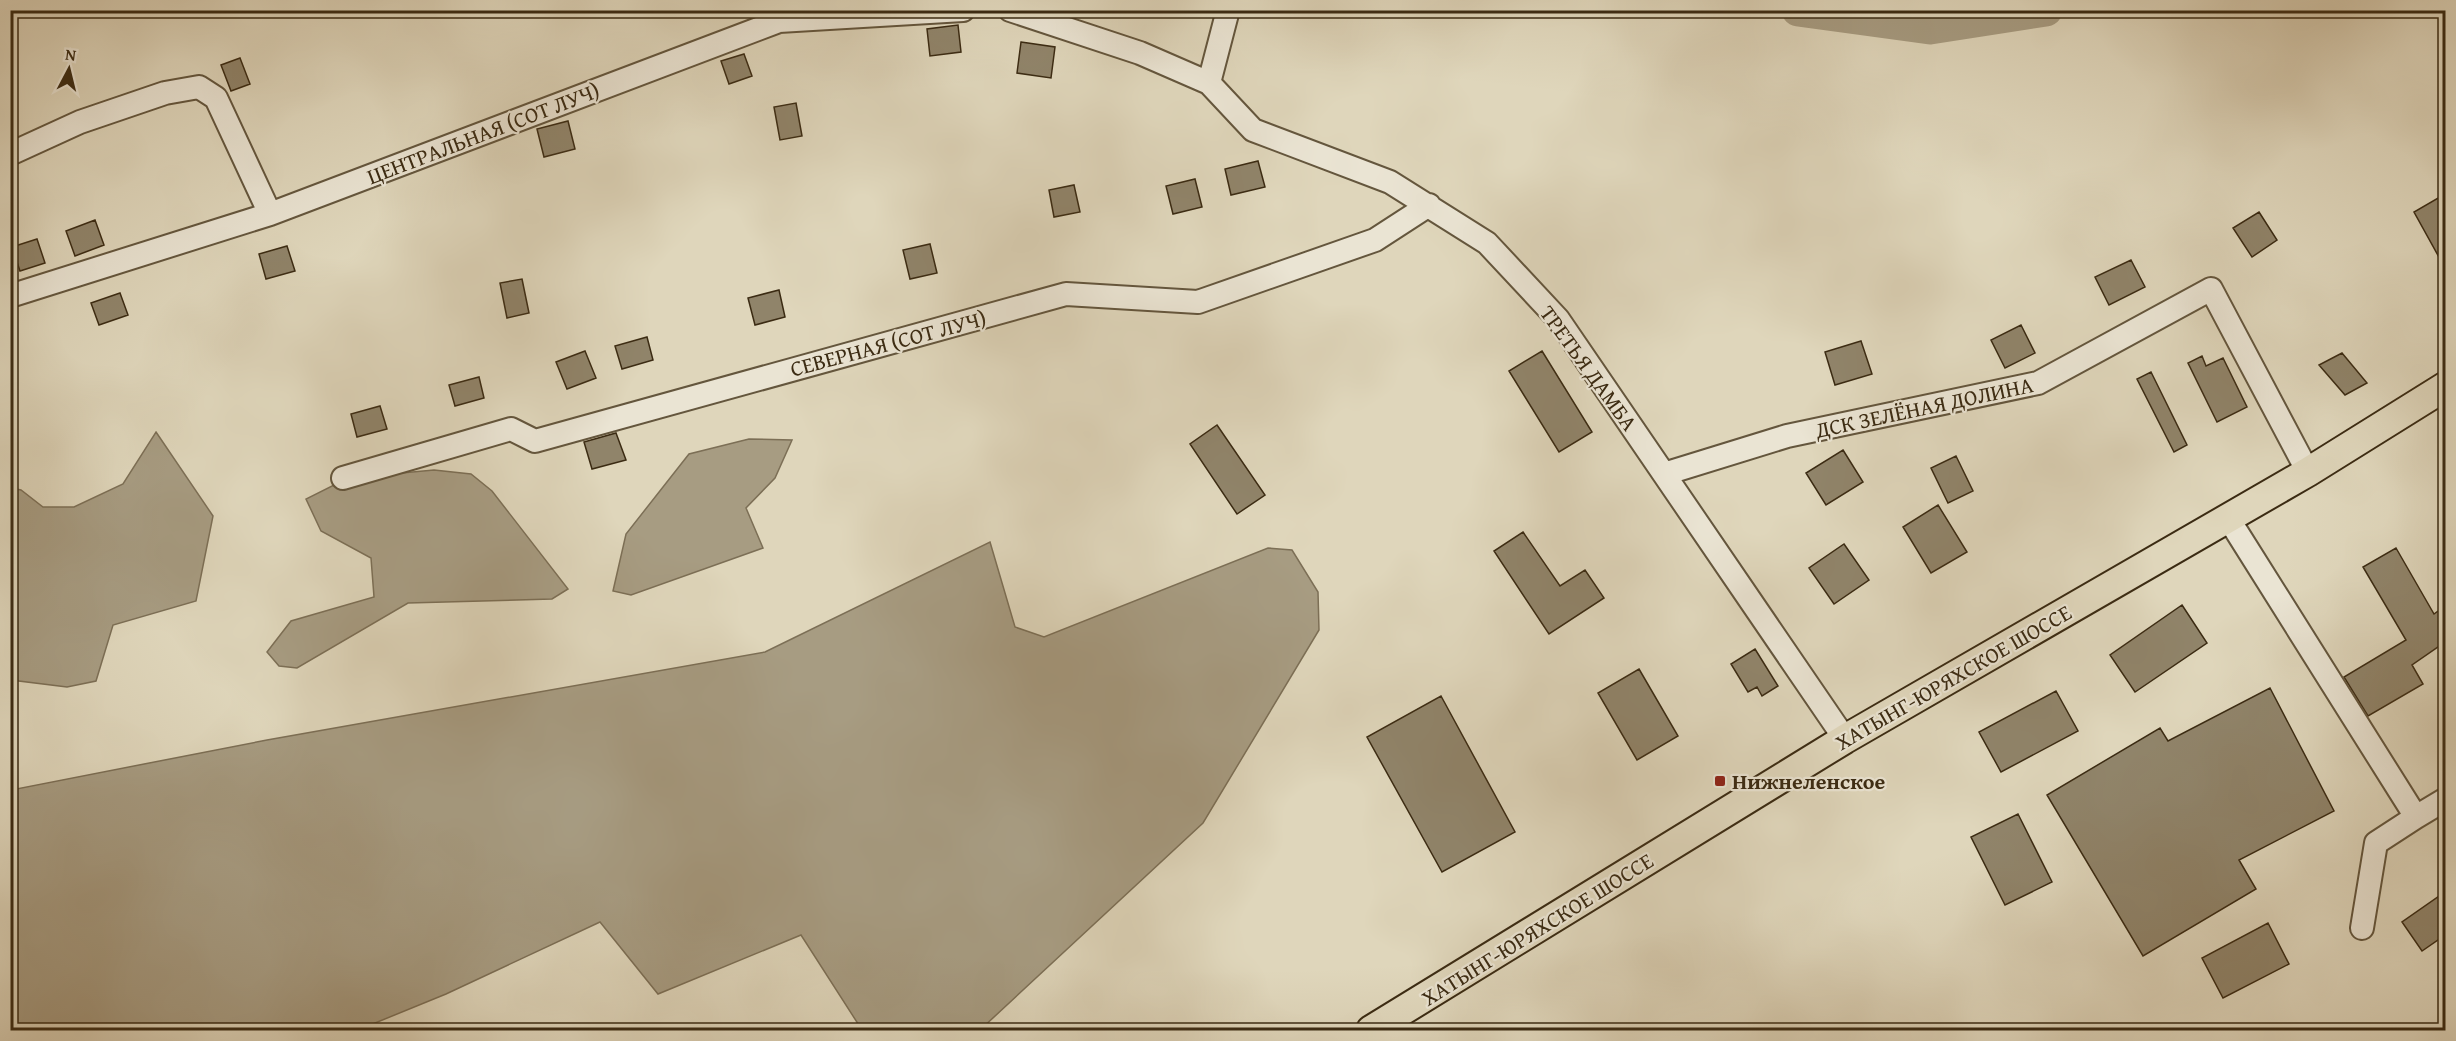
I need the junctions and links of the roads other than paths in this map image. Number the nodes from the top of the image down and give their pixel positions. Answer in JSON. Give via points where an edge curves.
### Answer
{"nodes":[{"id":1,"x":963,"y":10,"type":"edge"},
{"id":2,"x":1010,"y":10,"type":"edge"},
{"id":3,"x":1228,"y":10,"type":"edge"},
{"id":4,"x":1209,"y":83,"type":"junction"},
{"id":5,"x":10,"y":154,"type":"edge"},
{"id":6,"x":1429,"y":206,"type":"junction"},
{"id":7,"x":270,"y":214,"type":"junction"},
{"id":8,"x":10,"y":296,"type":"edge"},
{"id":9,"x":2445,"y":386,"type":"edge"},
{"id":10,"x":2308,"y":472,"type":"junction"},
{"id":11,"x":1664,"y":474,"type":"junction"},
{"id":12,"x":343,"y":478,"type":"dead end"},
{"id":13,"x":2228,"y":518,"type":"junction"},
{"id":14,"x":1845,"y":739,"type":"junction"},
{"id":15,"x":2445,"y":799,"type":"edge"},
{"id":16,"x":2416,"y":818,"type":"junction"},
{"id":17,"x":2362,"y":928,"type":"dead end"},
{"id":18,"x":1371,"y":1030,"type":"edge"}],
"edges":[{"from":1,"to":7,"type":"street","name":"ЦЕНТРАЛЬНАЯ (СОТ ЛУЧ)","via":[[779,21]]},
{"from":2,"to":4,"type":"street","via":[[1140,53]]},
{"from":3,"to":4,"type":"street"},
{"from":4,"to":6,"type":"street","name":"ТРЕТЬЯ ДАМБА","via":[[1253,130],[1390,182]]},
{"from":5,"to":7,"type":"street","via":[[80,122],[165,93],[199,87],[216,98]]},
{"from":6,"to":11,"type":"street","name":"ТРЕТЬЯ ДАМБА","via":[[1486,243],[1558,319]]},
{"from":6,"to":12,"type":"street","name":"СЕВЕРНАЯ (СОТ ЛУЧ)","via":[[1375,240],[1198,302],[1066,294],[534,441],[511,429]]},
{"from":7,"to":8,"type":"street","name":"ЦЕНТРАЛЬНАЯ (СОТ ЛУЧ)"},
{"from":9,"to":10,"type":"main road","name":"ХАТЫНГ-ЮРЯХСКОЕ ШОССЕ"},
{"from":10,"to":11,"type":"street","name":"ДСК ЗЕЛЁНАЯ ДОЛИНА","via":[[2211,289],[2038,383],[1787,436]]},
{"from":10,"to":13,"type":"main road","name":"ХАТЫНГ-ЮРЯХСКОЕ ШОССЕ"},
{"from":11,"to":14,"type":"street","name":"ТРЕТЬЯ ДАМБА"},
{"from":13,"to":14,"type":"main road","name":"ХАТЫНГ-ЮРЯХСКОЕ ШОССЕ"},
{"from":13,"to":16,"type":"street"},
{"from":14,"to":18,"type":"main road","name":"ХАТЫНГ-ЮРЯХСКОЕ ШОССЕ"},
{"from":15,"to":16,"type":"street"},
{"from":16,"to":17,"type":"street","via":[[2376,843]]}]}
